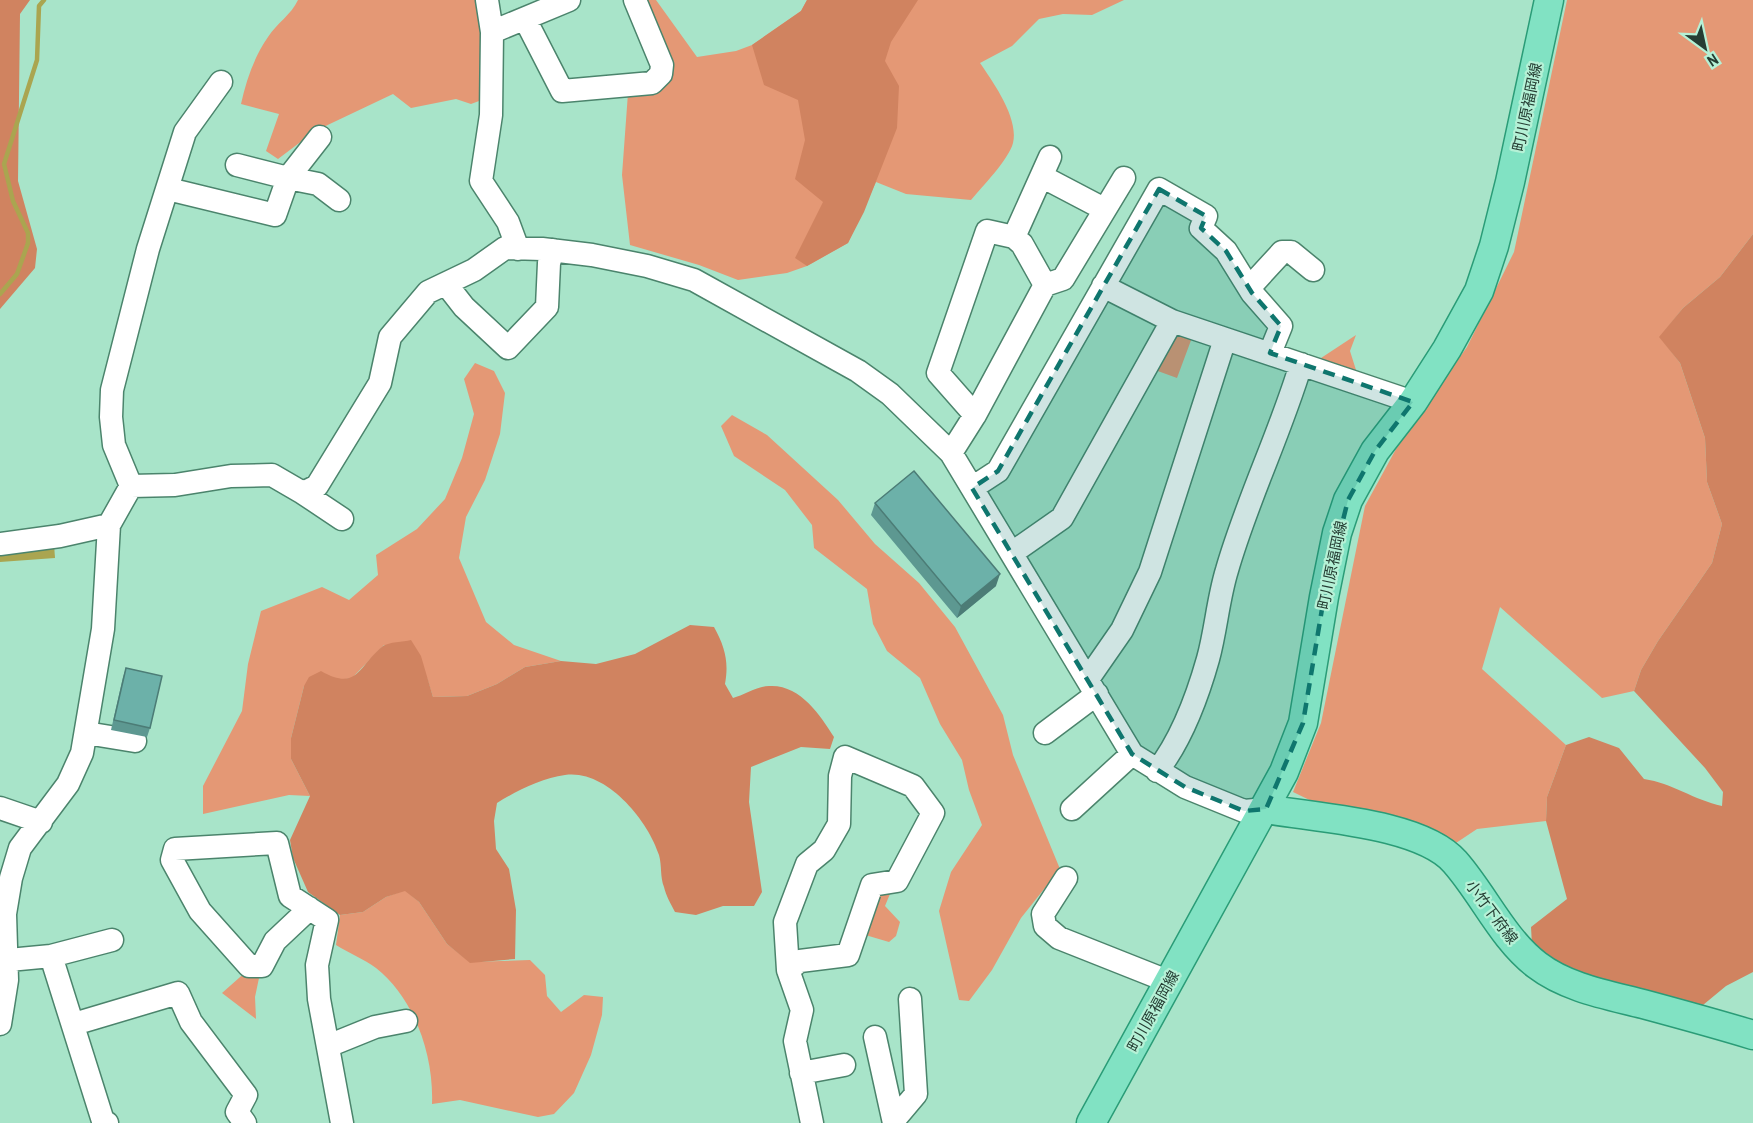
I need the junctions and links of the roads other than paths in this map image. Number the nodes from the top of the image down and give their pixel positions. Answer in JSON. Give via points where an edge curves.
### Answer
{"nodes":[{"id":1,"x":487,"y":0,"type":"edge"},
{"id":2,"x":569,"y":0,"type":"edge"},
{"id":3,"x":635,"y":0,"type":"edge"},
{"id":4,"x":1549,"y":0,"type":"edge"},
{"id":5,"x":525,"y":19,"type":"junction"},
{"id":6,"x":492,"y":32,"type":"junction"},
{"id":7,"x":220,"y":82,"type":"dead end"},
{"id":8,"x":320,"y":137,"type":"dead end"},
{"id":9,"x":237,"y":165,"type":"dead end"},
{"id":10,"x":288,"y":178,"type":"junction"},
{"id":11,"x":1124,"y":178,"type":"dead end"},
{"id":12,"x":168,"y":189,"type":"junction"},
{"id":13,"x":339,"y":200,"type":"dead end"},
{"id":14,"x":1104,"y":209,"type":"junction"},
{"id":15,"x":1014,"y":237,"type":"junction"},
{"id":16,"x":518,"y":249,"type":"junction"},
{"id":17,"x":553,"y":250,"type":"junction"},
{"id":18,"x":1313,"y":270,"type":"dead end"},
{"id":19,"x":446,"y":284,"type":"junction"},
{"id":20,"x":1045,"y":285,"type":"junction"},
{"id":21,"x":1103,"y":286,"type":"junction"},
{"id":22,"x":1248,"y":288,"type":"junction"},
{"id":23,"x":1172,"y":321,"type":"junction"},
{"id":24,"x":1224,"y":339,"type":"junction"},
{"id":25,"x":1270,"y":353,"type":"junction"},
{"id":26,"x":1301,"y":364,"type":"junction"},
{"id":27,"x":1413,"y":402,"type":"junction"},
{"id":28,"x":975,"y":415,"type":"junction"},
{"id":29,"x":951,"y":453,"type":"junction"},
{"id":30,"x":131,"y":486,"type":"junction"},
{"id":31,"x":972,"y":488,"type":"junction"},
{"id":32,"x":303,"y":493,"type":"junction"},
{"id":33,"x":342,"y":519,"type":"dead end"},
{"id":34,"x":109,"y":525,"type":"junction"},
{"id":35,"x":0,"y":544,"type":"edge"},
{"id":36,"x":1012,"y":553,"type":"junction"},
{"id":37,"x":1093,"y":687,"type":"junction"},
{"id":38,"x":86,"y":733,"type":"junction"},
{"id":39,"x":1045,"y":733,"type":"dead end"},
{"id":40,"x":135,"y":741,"type":"dead end"},
{"id":41,"x":1132,"y":754,"type":"junction"},
{"id":42,"x":1157,"y":771,"type":"junction"},
{"id":43,"x":0,"y":808,"type":"edge"},
{"id":44,"x":1072,"y":809,"type":"dead end"},
{"id":45,"x":1266,"y":809,"type":"junction"},
{"id":46,"x":41,"y":822,"type":"junction"},
{"id":47,"x":1066,"y":878,"type":"dead end"},
{"id":48,"x":309,"y":909,"type":"junction"},
{"id":49,"x":112,"y":940,"type":"dead end"},
{"id":50,"x":51,"y":956,"type":"junction"},
{"id":51,"x":9,"y":960,"type":"junction"},
{"id":52,"x":788,"y":970,"type":"junction"},
{"id":53,"x":1170,"y":981,"type":"junction"},
{"id":54,"x":3,"y":985,"type":"edge"},
{"id":55,"x":910,"y":999,"type":"dead end"},
{"id":56,"x":406,"y":1021,"type":"dead end"},
{"id":57,"x":0,"y":1024,"type":"edge"},
{"id":58,"x":74,"y":1024,"type":"junction"},
{"id":59,"x":1753,"y":1035,"type":"edge"},
{"id":60,"x":875,"y":1037,"type":"dead end"},
{"id":61,"x":328,"y":1046,"type":"junction"},
{"id":62,"x":844,"y":1065,"type":"dead end"},
{"id":63,"x":801,"y":1073,"type":"junction"},
{"id":64,"x":894,"y":1122,"type":"edge"},
{"id":65,"x":107,"y":1123,"type":"edge"},
{"id":66,"x":245,"y":1123,"type":"edge"},
{"id":67,"x":342,"y":1123,"type":"edge"},
{"id":68,"x":812,"y":1123,"type":"edge"},
{"id":69,"x":1091,"y":1123,"type":"edge"}],
"edges":[{"from":1,"to":6,"type":"street"},
{"from":2,"to":5,"type":"street"},
{"from":3,"to":5,"type":"street","via":[[662,65],[661,74],[652,83],[562,91]]},
{"from":4,"to":27,"type":"main road","name":"町川原福岡線","via":[[1494,246],[1479,291]]},
{"from":5,"to":6,"type":"street"},
{"from":6,"to":16,"type":"street","via":[[491,115],[481,181],[508,222]]},
{"from":7,"to":12,"type":"street","via":[[185,132]]},
{"from":8,"to":10,"type":"street"},
{"from":9,"to":10,"type":"street"},
{"from":10,"to":12,"type":"street","via":[[275,215]]},
{"from":10,"to":13,"type":"street","via":[[318,184]]},
{"from":11,"to":14,"type":"street"},
{"from":12,"to":30,"type":"street","via":[[148,249],[112,390],[114,445]]},
{"from":14,"to":15,"type":"street","via":[[1046,167]]},
{"from":14,"to":20,"type":"street","via":[[1063,279]]},
{"from":15,"to":20,"type":"street"},
{"from":15,"to":28,"type":"street","via":[[987,231],[938,373]]},
{"from":16,"to":17,"type":"street"},
{"from":16,"to":19,"type":"street","via":[[505,248]]},
{"from":17,"to":19,"type":"street","via":[[547,307],[508,348],[464,307]]},
{"from":17,"to":29,"type":"street","via":[[647,266],[694,280],[858,371],[890,394]]},
{"from":18,"to":22,"type":"street","via":[[1292,252],[1282,252]]},
{"from":19,"to":32,"type":"street","via":[[428,292],[390,337],[380,383],[317,486]]},
{"from":20,"to":28,"type":"street"},
{"from":21,"to":22,"type":"street","via":[[1159,189],[1206,216],[1201,228],[1226,250]]},
{"from":21,"to":23,"type":"street"},
{"from":21,"to":31,"type":"street","via":[[998,471]]},
{"from":22,"to":25,"type":"street","via":[[1281,326]]},
{"from":23,"to":24,"type":"street"},
{"from":23,"to":36,"type":"street","via":[[1062,518]]},
{"from":24,"to":25,"type":"street"},
{"from":24,"to":37,"type":"street","via":[[1150,572]]},
{"from":25,"to":26,"type":"street"},
{"from":26,"to":27,"type":"street"},
{"from":26,"to":42,"type":"street","via":[[1286,415],[1226,571],[1208,659],[1186,722]]},
{"from":27,"to":45,"type":"main road","name":"町川原福岡線","via":[[1375,451],[1348,500],[1324,597],[1303,723]]},
{"from":28,"to":29,"type":"street"},
{"from":29,"to":31,"type":"street"},
{"from":30,"to":32,"type":"street","via":[[272,475]]},
{"from":30,"to":34,"type":"street"},
{"from":31,"to":36,"type":"street"},
{"from":32,"to":33,"type":"street"},
{"from":34,"to":35,"type":"street"},
{"from":34,"to":38,"type":"street","via":[[103,628]]},
{"from":36,"to":37,"type":"street"},
{"from":37,"to":39,"type":"street"},
{"from":37,"to":41,"type":"street"},
{"from":38,"to":40,"type":"street"},
{"from":38,"to":46,"type":"street","via":[[68,784]]},
{"from":41,"to":42,"type":"street"},
{"from":41,"to":44,"type":"street"},
{"from":42,"to":45,"type":"street","via":[[1244,811]]},
{"from":43,"to":46,"type":"street"},
{"from":45,"to":53,"type":"main road","name":"町川原福岡線"},
{"from":45,"to":59,"type":"main road","name":"小竹下府線","via":[[1355,823],[1408,834],[1430,843],[1454,861],[1511,940],[1538,966],[1576,986]]},
{"from":46,"to":51,"type":"street","via":[[20,848],[11,878],[5,914]]},
{"from":47,"to":53,"type":"street","via":[[1043,914],[1045,926],[1059,938]]},
{"from":48,"to":48,"type":"street","via":[[290,896],[277,843],[175,849],[172,860],[200,911],[249,966],[262,966],[275,941]]},
{"from":48,"to":61,"type":"street","via":[[327,920],[317,965]]},
{"from":49,"to":50,"type":"street"},
{"from":50,"to":51,"type":"street"},
{"from":50,"to":58,"type":"street"},
{"from":51,"to":54,"type":"street"},
{"from":52,"to":52,"type":"street","via":[[785,922],[807,864],[824,850],[839,824],[840,776],[845,757],[914,786],[933,813],[897,881],[872,885],[848,955],[800,961]]},
{"from":52,"to":63,"type":"street","via":[[802,1010],[795,1041]]},
{"from":53,"to":69,"type":"main road","name":"町川原福岡線"},
{"from":54,"to":57,"type":"street"},
{"from":55,"to":64,"type":"street","via":[[916,1094]]},
{"from":56,"to":61,"type":"street","via":[[375,1026]]},
{"from":58,"to":65,"type":"street","via":[[103,1121]]},
{"from":58,"to":66,"type":"street","via":[[178,993],[191,1022],[246,1095],[237,1112]]},
{"from":60,"to":64,"type":"street"},
{"from":61,"to":67,"type":"street"},
{"from":62,"to":63,"type":"street"},
{"from":63,"to":68,"type":"street"}]}
